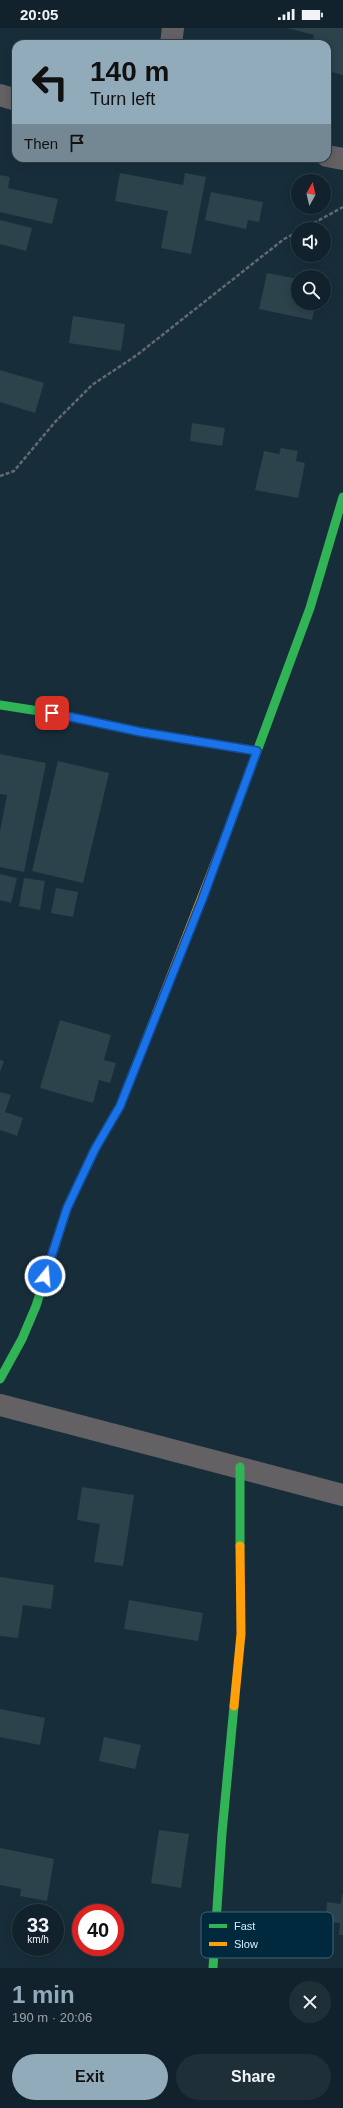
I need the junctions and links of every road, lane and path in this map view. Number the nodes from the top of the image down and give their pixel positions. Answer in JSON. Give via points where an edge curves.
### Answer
{"nodes":[{"id":1,"x":173,"y":28,"type":"edge"},
{"id":2,"x":172,"y":40,"type":"edge"},
{"id":3,"x":0,"y":95,"type":"edge"},
{"id":4,"x":12,"y":99,"type":"edge"},
{"id":5,"x":331,"y":157,"type":"edge"},
{"id":6,"x":343,"y":159,"type":"edge"},
{"id":7,"x":343,"y":207,"type":"edge"},
{"id":8,"x":316,"y":222,"type":"edge"},
{"id":9,"x":291,"y":236,"type":"edge"},
{"id":10,"x":0,"y":476,"type":"edge"},
{"id":11,"x":343,"y":497,"type":"edge"},
{"id":12,"x":0,"y":705,"type":"edge"},
{"id":13,"x":257,"y":751,"type":"junction"},
{"id":14,"x":0,"y":1379,"type":"edge"},
{"id":15,"x":0,"y":1405,"type":"edge"},
{"id":16,"x":240,"y":1467,"type":"junction"},
{"id":17,"x":343,"y":1495,"type":"edge"},
{"id":18,"x":217,"y":1912,"type":"edge"},
{"id":19,"x":214,"y":1958,"type":"edge"},
{"id":20,"x":213,"y":1968,"type":"edge"}],
"edges":[{"from":1,"to":2,"type":"street"},
{"from":3,"to":4,"type":"street"},
{"from":5,"to":6,"type":"street"},
{"from":7,"to":8,"type":"path"},
{"from":9,"to":10,"type":"path","via":[[137,355],[92,385],[55,422],[14,471]]},
{"from":11,"to":13,"type":"street","via":[[310,608]]},
{"from":12,"to":13,"type":"street"},
{"from":13,"to":14,"type":"street","via":[[202,900],[120,1106],[95,1149],[67,1208],[33,1312],[22,1339]]},
{"from":15,"to":16,"type":"street"},
{"from":16,"to":17,"type":"street"},
{"from":16,"to":18,"type":"street","via":[[241,1634]]},
{"from":19,"to":20,"type":"street"}]}
